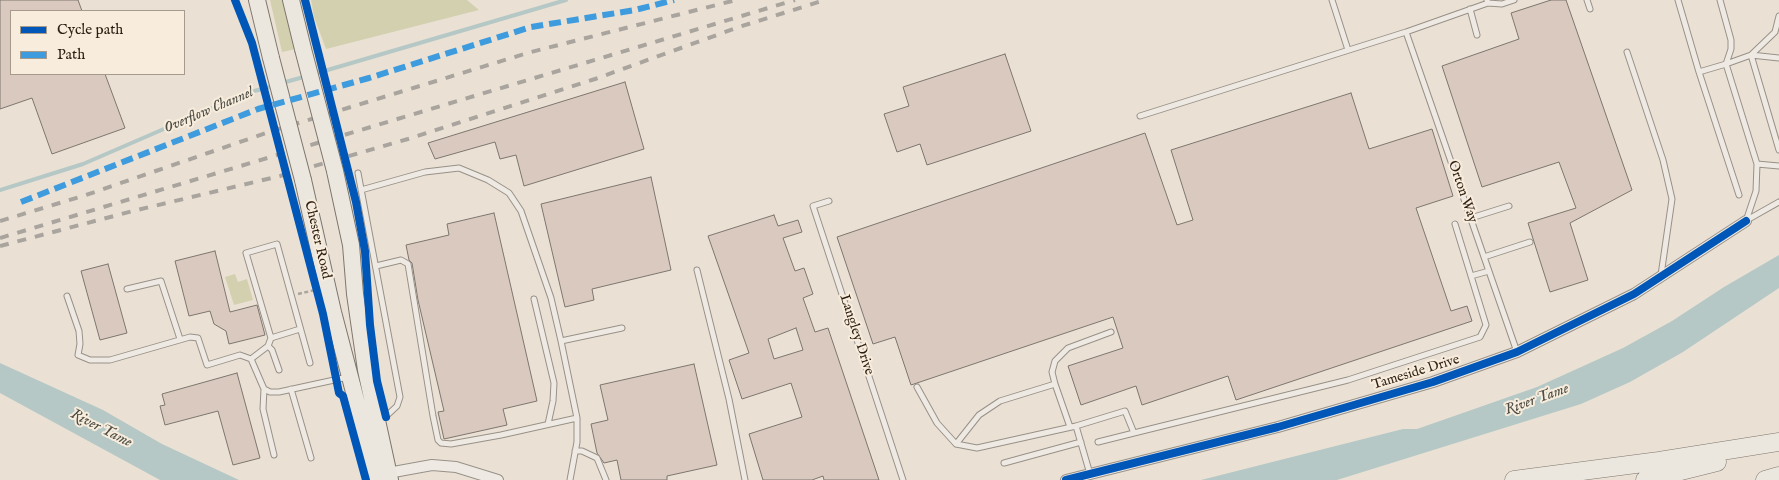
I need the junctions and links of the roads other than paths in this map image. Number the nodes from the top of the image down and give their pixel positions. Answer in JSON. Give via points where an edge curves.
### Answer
{"nodes":[{"id":1,"x":257,"y":0,"type":"edge"},
{"id":2,"x":291,"y":0,"type":"edge"},
{"id":3,"x":1332,"y":0,"type":"edge"},
{"id":4,"x":1514,"y":0,"type":"edge"},
{"id":5,"x":1587,"y":0,"type":"edge"},
{"id":6,"x":1678,"y":0,"type":"edge"},
{"id":7,"x":1720,"y":0,"type":"edge"},
{"id":8,"x":1488,"y":1,"type":"edge"},
{"id":9,"x":1590,"y":8,"type":"dead end"},
{"id":10,"x":1470,"y":9,"type":"junction"},
{"id":11,"x":1779,"y":16,"type":"edge"},
{"id":12,"x":1406,"y":32,"type":"junction"},
{"id":13,"x":1477,"y":35,"type":"dead end"},
{"id":14,"x":1348,"y":50,"type":"junction"},
{"id":15,"x":1627,"y":52,"type":"dead end"},
{"id":16,"x":1751,"y":55,"type":"junction"},
{"id":17,"x":1779,"y":58,"type":"edge"},
{"id":18,"x":1726,"y":64,"type":"junction"},
{"id":19,"x":1699,"y":72,"type":"junction"},
{"id":20,"x":1140,"y":116,"type":"dead end"},
{"id":21,"x":1779,"y":150,"type":"edge"},
{"id":22,"x":1757,"y":164,"type":"junction"},
{"id":23,"x":1779,"y":166,"type":"edge"},
{"id":24,"x":358,"y":173,"type":"dead end"},
{"id":25,"x":361,"y":190,"type":"junction"},
{"id":26,"x":1739,"y":195,"type":"dead end"},
{"id":27,"x":828,"y":201,"type":"dead end"},
{"id":28,"x":1779,"y":202,"type":"edge"},
{"id":29,"x":1509,"y":206,"type":"dead end"},
{"id":30,"x":1470,"y":218,"type":"junction"},
{"id":31,"x":1746,"y":221,"type":"junction"},
{"id":32,"x":1455,"y":224,"type":"dead end"},
{"id":33,"x":1530,"y":242,"type":"dead end"},
{"id":34,"x":1484,"y":257,"type":"junction"},
{"id":35,"x":376,"y":266,"type":"junction"},
{"id":36,"x":697,"y":270,"type":"dead end"},
{"id":37,"x":1489,"y":271,"type":"junction"},
{"id":38,"x":1471,"y":276,"type":"junction"},
{"id":39,"x":1661,"y":278,"type":"junction"},
{"id":40,"x":127,"y":289,"type":"dead end"},
{"id":41,"x":67,"y":296,"type":"dead end"},
{"id":42,"x":534,"y":299,"type":"dead end"},
{"id":43,"x":622,"y":328,"type":"dead end"},
{"id":44,"x":300,"y":329,"type":"junction"},
{"id":45,"x":1111,"y":332,"type":"dead end"},
{"id":46,"x":271,"y":338,"type":"junction"},
{"id":47,"x":180,"y":339,"type":"junction"},
{"id":48,"x":561,"y":341,"type":"junction"},
{"id":49,"x":268,"y":346,"type":"junction"},
{"id":50,"x":1517,"y":352,"type":"junction"},
{"id":51,"x":251,"y":359,"type":"junction"},
{"id":52,"x":310,"y":363,"type":"dead end"},
{"id":53,"x":279,"y":370,"type":"dead end"},
{"id":54,"x":351,"y":377,"type":"junction"},
{"id":55,"x":1055,"y":384,"type":"junction"},
{"id":56,"x":917,"y":387,"type":"dead end"},
{"id":57,"x":264,"y":389,"type":"junction"},
{"id":58,"x":291,"y":389,"type":"junction"},
{"id":59,"x":577,"y":418,"type":"junction"},
{"id":60,"x":379,"y":423,"type":"junction"},
{"id":61,"x":548,"y":424,"type":"junction"},
{"id":62,"x":1073,"y":426,"type":"junction"},
{"id":63,"x":1134,"y":433,"type":"junction"},
{"id":64,"x":1080,"y":442,"type":"junction"},
{"id":65,"x":1098,"y":442,"type":"dead end"},
{"id":66,"x":1779,"y":442,"type":"edge"},
{"id":67,"x":956,"y":444,"type":"junction"},
{"id":68,"x":1779,"y":446,"type":"edge"},
{"id":69,"x":575,"y":451,"type":"junction"},
{"id":70,"x":274,"y":456,"type":"dead end"},
{"id":71,"x":311,"y":458,"type":"dead end"},
{"id":72,"x":1004,"y":463,"type":"dead end"},
{"id":73,"x":1090,"y":474,"type":"junction"},
{"id":74,"x":1779,"y":476,"type":"edge"},
{"id":75,"x":385,"y":478,"type":"edge"},
{"id":76,"x":498,"y":480,"type":"edge"},
{"id":77,"x":570,"y":480,"type":"edge"},
{"id":78,"x":606,"y":480,"type":"edge"},
{"id":79,"x":745,"y":480,"type":"edge"},
{"id":80,"x":903,"y":480,"type":"edge"},
{"id":81,"x":1066,"y":480,"type":"edge"},
{"id":82,"x":1514,"y":480,"type":"edge"},
{"id":83,"x":1645,"y":480,"type":"edge"},
{"id":84,"x":1765,"y":480,"type":"edge"}],
"edges":[{"from":1,"to":54,"type":"highway","name":"Chester Road","bridge":true},
{"from":2,"to":60,"type":"highway","name":"Chester Road","bridge":true,"via":[[351,244],[360,328]]},
{"from":3,"to":14,"type":"lane"},
{"from":4,"to":8,"type":"lane","via":[[1502,4]]},
{"from":5,"to":9,"type":"lane"},
{"from":6,"to":19,"type":"lane"},
{"from":7,"to":18,"type":"lane","via":[[1732,40]]},
{"from":8,"to":10,"type":"lane"},
{"from":10,"to":12,"type":"lane"},
{"from":10,"to":13,"type":"lane"},
{"from":11,"to":16,"type":"lane","via":[[1775,32]]},
{"from":12,"to":14,"type":"lane"},
{"from":12,"to":30,"type":"lane","name":"Orton Way"},
{"from":14,"to":20,"type":"lane"},
{"from":15,"to":39,"type":"lane","via":[[1663,160],[1672,199]]},
{"from":16,"to":17,"type":"lane"},
{"from":16,"to":18,"type":"lane"},
{"from":16,"to":21,"type":"lane"},
{"from":18,"to":19,"type":"lane"},
{"from":18,"to":22,"type":"lane"},
{"from":19,"to":26,"type":"lane"},
{"from":22,"to":23,"type":"lane"},
{"from":22,"to":31,"type":"lane","via":[[1756,191]]},
{"from":24,"to":25,"type":"lane"},
{"from":25,"to":35,"type":"lane"},
{"from":25,"to":48,"type":"lane","via":[[425,172],[459,168],[488,180],[509,194],[520,211],[551,298]]},
{"from":27,"to":80,"type":"lane","name":"Langley Drive","via":[[813,206]]},
{"from":28,"to":31,"type":"lane"},
{"from":29,"to":30,"type":"lane"},
{"from":30,"to":34,"type":"lane","name":"Orton Way"},
{"from":31,"to":39,"type":"street","name":"Tameside Drive"},
{"from":32,"to":38,"type":"lane"},
{"from":33,"to":34,"type":"lane"},
{"from":34,"to":37,"type":"lane","name":"Orton Way"},
{"from":35,"to":60,"type":"lane","via":[[400,397],[397,406]]},
{"from":35,"to":61,"type":"lane","via":[[401,260],[408,264],[433,416],[441,443],[451,444]]},
{"from":36,"to":79,"type":"lane"},
{"from":37,"to":38,"type":"lane"},
{"from":37,"to":50,"type":"lane","name":"Orton Way"},
{"from":38,"to":63,"type":"lane","via":[[1486,325],[1480,337],[1348,380]]},
{"from":39,"to":50,"type":"street","name":"Tameside Drive"},
{"from":40,"to":47,"type":"lane","via":[[161,281]]},
{"from":41,"to":47,"type":"lane","via":[[79,331],[78,355],[90,360],[110,360]]},
{"from":42,"to":61,"type":"lane","via":[[554,383]]},
{"from":43,"to":48,"type":"lane"},
{"from":44,"to":46,"type":"lane"},
{"from":44,"to":46,"type":"lane","via":[[277,244],[246,253]]},
{"from":44,"to":52,"type":"lane"},
{"from":45,"to":55,"type":"lane","via":[[1068,348],[1055,361],[1052,372]]},
{"from":46,"to":49,"type":"lane"},
{"from":47,"to":51,"type":"lane","via":[[198,338],[207,365],[240,355]]},
{"from":48,"to":59,"type":"lane"},
{"from":49,"to":51,"type":"lane"},
{"from":49,"to":53,"type":"lane"},
{"from":50,"to":73,"type":"street","name":"Tameside Drive","via":[[1433,382],[1278,427]]},
{"from":51,"to":57,"type":"lane"},
{"from":54,"to":58,"type":"lane"},
{"from":54,"to":75,"type":"highway","name":"Chester Road"},
{"from":55,"to":62,"type":"lane"},
{"from":55,"to":67,"type":"lane","via":[[1000,401],[979,415]]},
{"from":56,"to":67,"type":"lane","via":[[937,423]]},
{"from":57,"to":58,"type":"lane","via":[[279,392]]},
{"from":57,"to":70,"type":"lane","via":[[263,409]]},
{"from":58,"to":71,"type":"lane"},
{"from":59,"to":61,"type":"lane"},
{"from":59,"to":69,"type":"lane"},
{"from":60,"to":75,"type":"highway","name":"Chester Road"},
{"from":62,"to":63,"type":"lane","via":[[1125,411]]},
{"from":62,"to":64,"type":"lane"},
{"from":62,"to":67,"type":"lane","via":[[977,448]]},
{"from":63,"to":65,"type":"lane"},
{"from":64,"to":72,"type":"lane"},
{"from":64,"to":73,"type":"lane"},
{"from":66,"to":82,"type":"highway"},
{"from":68,"to":83,"type":"highway"},
{"from":69,"to":77,"type":"lane"},
{"from":69,"to":78,"type":"lane","via":[[597,458]]},
{"from":73,"to":81,"type":"street","name":"Tameside Drive"},
{"from":74,"to":84,"type":"highway"},
{"from":75,"to":76,"type":"street","via":[[432,465],[456,467]]}]}
